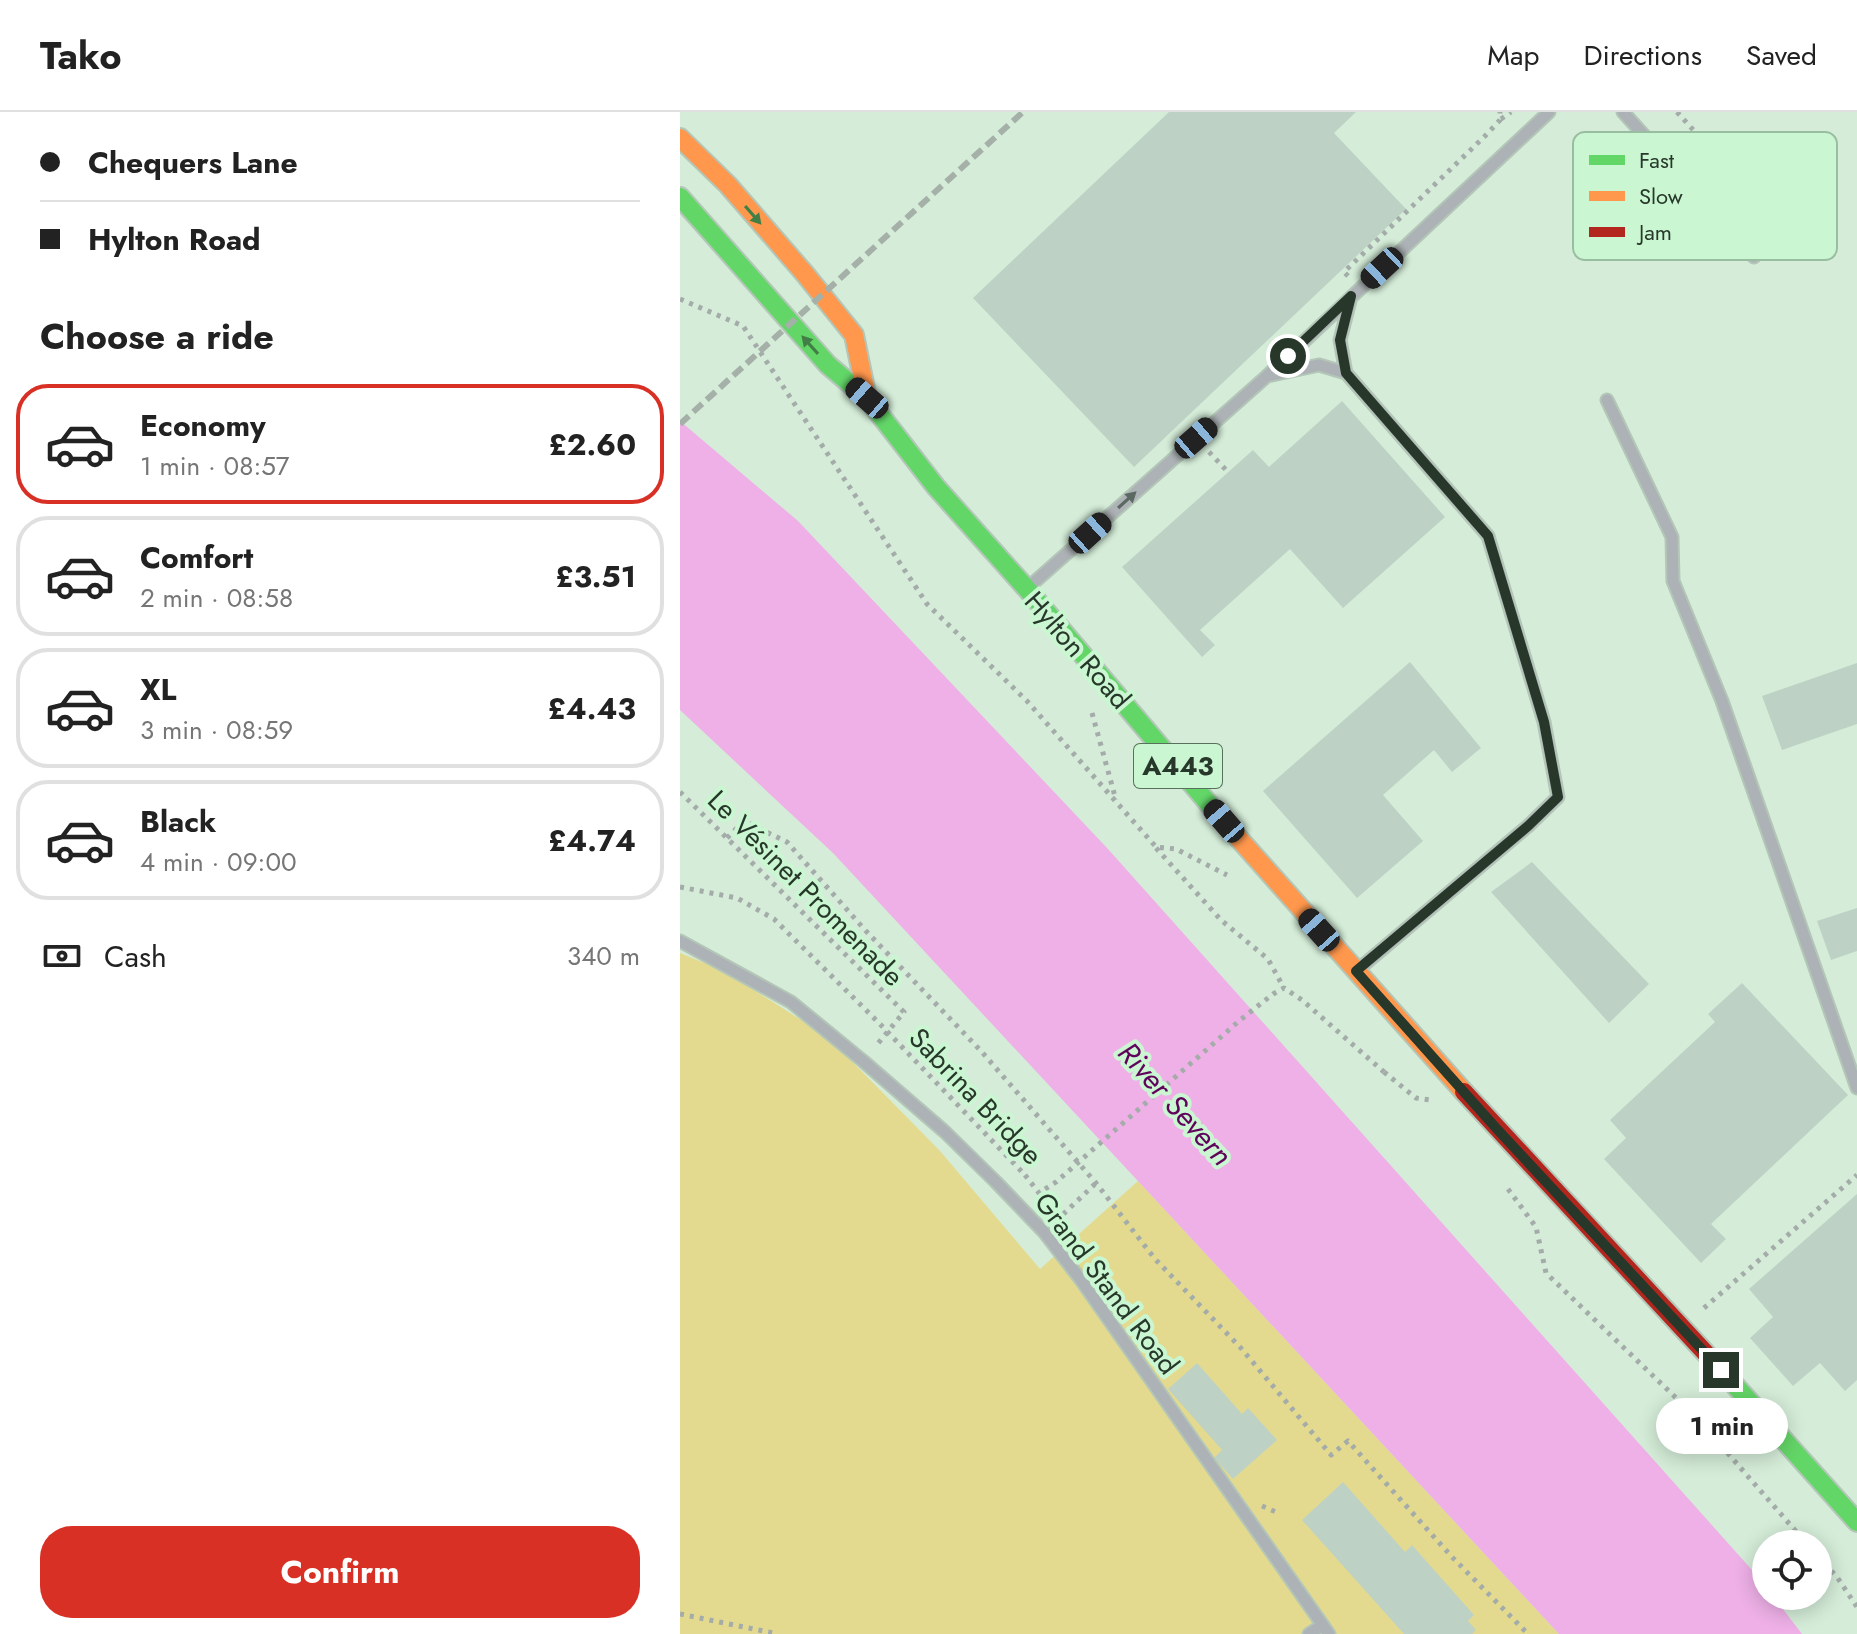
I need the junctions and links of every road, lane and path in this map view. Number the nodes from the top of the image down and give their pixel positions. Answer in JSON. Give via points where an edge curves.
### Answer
{"nodes":[{"id":1,"x":1500,"y":112,"type":"edge"},
{"id":2,"x":1511,"y":112,"type":"edge"},
{"id":3,"x":1549,"y":112,"type":"edge"},
{"id":4,"x":1623,"y":112,"type":"edge"},
{"id":5,"x":1677,"y":112,"type":"edge"},
{"id":6,"x":1500,"y":120,"type":"junction"},
{"id":7,"x":1641,"y":132,"type":"edge"},
{"id":8,"x":1695,"y":132,"type":"edge"},
{"id":9,"x":680,"y":138,"type":"edge"},
{"id":10,"x":680,"y":197,"type":"edge"},
{"id":11,"x":1344,"y":272,"type":"dead end"},
{"id":12,"x":1351,"y":296,"type":"junction"},
{"id":13,"x":680,"y":299,"type":"edge"},
{"id":14,"x":1346,"y":373,"type":"junction"},
{"id":15,"x":1267,"y":376,"type":"junction"},
{"id":16,"x":867,"y":398,"type":"junction"},
{"id":17,"x":1607,"y":400,"type":"dead end"},
{"id":18,"x":1196,"y":438,"type":"junction"},
{"id":19,"x":1228,"y":472,"type":"dead end"},
{"id":20,"x":1027,"y":589,"type":"junction"},
{"id":21,"x":1091,"y":711,"type":"dead end"},
{"id":22,"x":680,"y":792,"type":"edge"},
{"id":23,"x":1116,"y":801,"type":"junction"},
{"id":24,"x":727,"y":838,"type":"junction"},
{"id":25,"x":1156,"y":847,"type":"junction"},
{"id":26,"x":1228,"y":875,"type":"dead end"},
{"id":27,"x":680,"y":887,"type":"edge"},
{"id":28,"x":680,"y":941,"type":"edge"},
{"id":29,"x":1356,"y":971,"type":"junction"},
{"id":30,"x":1284,"y":988,"type":"junction"},
{"id":31,"x":888,"y":1031,"type":"junction"},
{"id":32,"x":1857,"y":1088,"type":"edge"},
{"id":33,"x":1431,"y":1100,"type":"dead end"},
{"id":34,"x":1857,"y":1175,"type":"edge"},
{"id":35,"x":1502,"y":1181,"type":"dead end"},
{"id":36,"x":1096,"y":1183,"type":"junction"},
{"id":37,"x":1039,"y":1193,"type":"junction"},
{"id":38,"x":1693,"y":1317,"type":"dead end"},
{"id":39,"x":1857,"y":1522,"type":"edge"},
{"id":40,"x":1795,"y":1530,"type":"edge"},
{"id":41,"x":1832,"y":1571,"type":"edge"},
{"id":42,"x":1857,"y":1607,"type":"edge"},
{"id":43,"x":680,"y":1614,"type":"edge"},
{"id":44,"x":1326,"y":1630,"type":"edge"},
{"id":45,"x":778,"y":1634,"type":"edge"},
{"id":46,"x":1309,"y":1634,"type":"edge"},
{"id":47,"x":1528,"y":1634,"type":"edge"}],
"edges":[{"from":1,"to":6,"type":"path"},
{"from":2,"to":6,"type":"path"},
{"from":3,"to":12,"type":"lane"},
{"from":4,"to":7,"type":"lane"},
{"from":5,"to":8,"type":"path"},
{"from":6,"to":11,"type":"path"},
{"from":9,"to":16,"type":"main road","name":"Hylton Road","number":"A443","one_way":true,"via":[[854,335]]},
{"from":16,"to":10,"type":"main road","name":"Hylton Road","number":"A443","one_way":true,"via":[[828,365],[698,207]]},
{"from":12,"to":14,"type":"lane","via":[[1340,340]]},
{"from":12,"to":15,"type":"lane"},
{"from":13,"to":23,"type":"path","via":[[743,326],[927,604],[1027,701]]},
{"from":14,"to":15,"type":"lane","via":[[1319,365]]},
{"from":14,"to":29,"type":"lane","via":[[1488,536],[1544,722],[1558,797]]},
{"from":15,"to":18,"type":"lane"},
{"from":16,"to":20,"type":"main road","name":"Hylton Road","number":"A443","via":[[936,487]]},
{"from":17,"to":32,"type":"lane","via":[[1672,537],[1673,581],[1722,701]]},
{"from":18,"to":19,"type":"path"},
{"from":20,"to":18,"type":"lane","one_way":true},
{"from":20,"to":29,"type":"main road","name":"Hylton Road","number":"A443"},
{"from":21,"to":23,"type":"path"},
{"from":22,"to":24,"type":"path","name":"Le Vésinet Promenade"},
{"from":23,"to":25,"type":"path"},
{"from":24,"to":31,"type":"path","name":"Le Vésinet Promenade","via":[[904,1012]]},
{"from":24,"to":36,"type":"path","via":[[744,821],[787,842]]},
{"from":25,"to":26,"type":"path","via":[[1176,849]]},
{"from":25,"to":30,"type":"path","via":[[1221,920],[1268,959]]},
{"from":27,"to":31,"type":"path","name":"Sabrina Bridge","via":[[737,898],[774,919]]},
{"from":28,"to":44,"type":"lane","name":"Grand Stand Road","via":[[791,1002],[945,1132],[1044,1232]]},
{"from":29,"to":39,"type":"main road","name":"Hylton Road","number":"A443"},
{"from":30,"to":33,"type":"path","bridge":true,"via":[[1416,1098]]},
{"from":30,"to":37,"type":"path","name":"Sabrina Bridge","bridge":true},
{"from":31,"to":37,"type":"path","name":"Sabrina Bridge","bridge":true},
{"from":34,"to":38,"type":"path"},
{"from":35,"to":40,"type":"path","via":[[1536,1227],[1546,1273],[1697,1418]]},
{"from":36,"to":37,"type":"path","via":[[1061,1216]]},
{"from":36,"to":47,"type":"path","via":[[1155,1259],[1240,1347],[1331,1455],[1348,1441]]},
{"from":41,"to":42,"type":"path"},
{"from":43,"to":45,"type":"path"},
{"from":44,"to":46,"type":"lane"}]}
